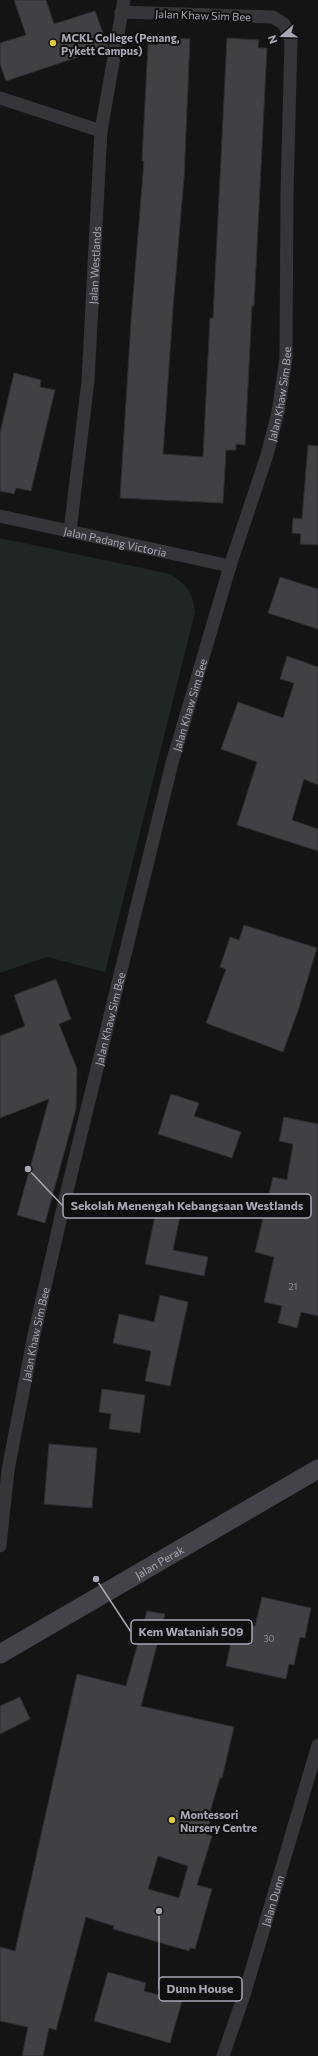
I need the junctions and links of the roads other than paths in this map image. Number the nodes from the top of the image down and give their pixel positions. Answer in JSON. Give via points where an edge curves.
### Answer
{"nodes":[{"id":1,"x":122,"y":6,"type":"edge"},
{"id":2,"x":0,"y":98,"type":"edge"},
{"id":3,"x":101,"y":131,"type":"junction"},
{"id":4,"x":0,"y":516,"type":"edge"},
{"id":5,"x":70,"y":531,"type":"junction"},
{"id":6,"x":230,"y":566,"type":"junction"},
{"id":7,"x":318,"y":1469,"type":"edge"},
{"id":8,"x":0,"y":1546,"type":"edge"},
{"id":9,"x":0,"y":1654,"type":"edge"},
{"id":10,"x":318,"y":1745,"type":"edge"},
{"id":11,"x":223,"y":2056,"type":"edge"}],
"edges":[{"from":1,"to":3,"type":"street","name":"Jalan Westlands"},
{"from":1,"to":6,"type":"street","name":"Jalan Khaw Sim Bee","via":[[273,17],[284,24],[291,40],[286,358],[278,412]]},
{"from":2,"to":3,"type":"street"},
{"from":3,"to":5,"type":"street","name":"Jalan Westlands","via":[[88,382]]},
{"from":4,"to":5,"type":"street","name":"Jalan Padang Victoria"},
{"from":5,"to":6,"type":"street","name":"Jalan Padang Victoria"},
{"from":6,"to":8,"type":"street","name":"Jalan Khaw Sim Bee","via":[[172,763],[65,1199],[9,1462]]},
{"from":7,"to":9,"type":"main road","name":"Jalan Perak"},
{"from":10,"to":11,"type":"street","name":"Jalan Dunn","via":[[247,1985]]}]}
